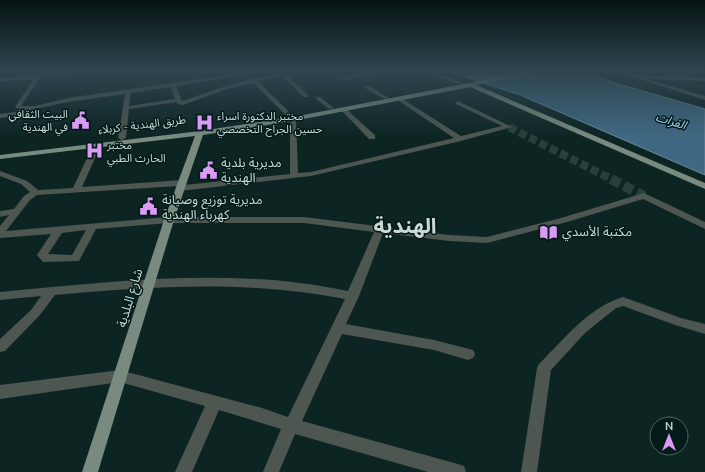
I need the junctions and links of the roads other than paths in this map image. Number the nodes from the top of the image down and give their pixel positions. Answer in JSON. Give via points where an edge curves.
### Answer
{"nodes":[{"id":1,"x":27,"y":93,"type":"edge"},
{"id":2,"x":128,"y":93,"type":"joint"},
{"id":3,"x":176,"y":93,"type":"edge"},
{"id":4,"x":211,"y":93,"type":"edge"},
{"id":5,"x":267,"y":93,"type":"edge"},
{"id":6,"x":303,"y":93,"type":"edge"},
{"id":7,"x":377,"y":93,"type":"edge"},
{"id":8,"x":415,"y":93,"type":"edge"},
{"id":9,"x":430,"y":93,"type":"edge"},
{"id":10,"x":496,"y":93,"type":"edge"},
{"id":11,"x":688,"y":93,"type":"edge"},
{"id":12,"x":306,"y":96,"type":"dead end"},
{"id":13,"x":318,"y":98,"type":"dead end"},
{"id":14,"x":386,"y":98,"type":"junction"},
{"id":15,"x":705,"y":98,"type":"edge"},
{"id":16,"x":179,"y":100,"type":"junction"},
{"id":17,"x":400,"y":100,"type":"junction"},
{"id":18,"x":458,"y":104,"type":"dead end"},
{"id":19,"x":35,"y":108,"type":"junction"},
{"id":20,"x":126,"y":108,"type":"junction"},
{"id":21,"x":331,"y":108,"type":"junction"},
{"id":22,"x":344,"y":110,"type":"junction"},
{"id":23,"x":0,"y":116,"type":"edge"},
{"id":24,"x":291,"y":118,"type":"junction"},
{"id":25,"x":200,"y":133,"type":"junction"},
{"id":26,"x":372,"y":137,"type":"dead end"},
{"id":27,"x":122,"y":138,"type":"junction"},
{"id":28,"x":461,"y":139,"type":"junction"},
{"id":29,"x":97,"y":145,"type":"junction"},
{"id":30,"x":0,"y":157,"type":"edge"},
{"id":31,"x":1,"y":175,"type":"edge"},
{"id":32,"x":294,"y":176,"type":"junction"},
{"id":33,"x":181,"y":185,"type":"junction"},
{"id":34,"x":705,"y":186,"type":"edge"},
{"id":35,"x":76,"y":190,"type":"junction"},
{"id":36,"x":35,"y":193,"type":"junction"},
{"id":37,"x":16,"y":211,"type":"junction"},
{"id":38,"x":0,"y":214,"type":"edge"},
{"id":39,"x":169,"y":220,"type":"junction"},
{"id":40,"x":93,"y":226,"type":"junction"},
{"id":41,"x":705,"y":226,"type":"edge"},
{"id":42,"x":59,"y":229,"type":"junction"},
{"id":43,"x":380,"y":229,"type":"junction"},
{"id":44,"x":0,"y":234,"type":"edge"},
{"id":45,"x":149,"y":283,"type":"junction"},
{"id":46,"x":51,"y":292,"type":"junction"},
{"id":47,"x":0,"y":296,"type":"edge"},
{"id":48,"x":353,"y":296,"type":"junction"},
{"id":49,"x":338,"y":328,"type":"junction"},
{"id":50,"x":705,"y":329,"type":"edge"},
{"id":51,"x":0,"y":347,"type":"edge"},
{"id":52,"x":468,"y":354,"type":"dead end"},
{"id":53,"x":120,"y":376,"type":"junction"},
{"id":54,"x":0,"y":392,"type":"edge"},
{"id":55,"x":215,"y":402,"type":"junction"},
{"id":56,"x":292,"y":426,"type":"junction"},
{"id":57,"x":90,"y":472,"type":"edge"},
{"id":58,"x":183,"y":472,"type":"edge"},
{"id":59,"x":271,"y":472,"type":"edge"},
{"id":60,"x":458,"y":472,"type":"edge"},
{"id":61,"x":529,"y":472,"type":"edge"}],
"edges":[{"from":1,"to":19,"type":"street","via":[[18,107]]},
{"from":2,"to":19,"type":"street","via":[[68,100]]},
{"from":2,"to":20,"type":"street"},
{"from":3,"to":16,"type":"street"},
{"from":4,"to":16,"type":"street","via":[[186,102]]},
{"from":5,"to":24,"type":"street"},
{"from":6,"to":12,"type":"street"},
{"from":7,"to":14,"type":"street"},
{"from":8,"to":14,"type":"main road","name":"طريق الهندية - كربلاء"},
{"from":9,"to":17,"type":"main road"},
{"from":10,"to":34,"type":"main road"},
{"from":11,"to":15,"type":"street"},
{"from":13,"to":21,"type":"street"},
{"from":14,"to":21,"type":"main road","name":"طريق الهندية - كربلاء"},
{"from":16,"to":20,"type":"street"},
{"from":17,"to":22,"type":"main road"},
{"from":17,"to":28,"type":"street"},
{"from":18,"to":28,"type":"street","via":[[509,127]]},
{"from":19,"to":23,"type":"street","via":[[19,114]]},
{"from":20,"to":27,"type":"street"},
{"from":21,"to":24,"type":"main road","name":"طريق الهندية - كربلاء"},
{"from":22,"to":24,"type":"main road"},
{"from":22,"to":26,"type":"street"},
{"from":24,"to":25,"type":"main road"},
{"from":24,"to":27,"type":"main road","name":"طريق الهندية - كربلاء"},
{"from":24,"to":32,"type":"street"},
{"from":25,"to":29,"type":"main road"},
{"from":25,"to":33,"type":"main road","name":"شارع البلدية"},
{"from":27,"to":30,"type":"main road","name":"طريق الهندية - كربلاء"},
{"from":28,"to":32,"type":"street"},
{"from":29,"to":30,"type":"main road"},
{"from":29,"to":35,"type":"street"},
{"from":31,"to":36,"type":"street","via":[[14,177],[32,187]]},
{"from":32,"to":33,"type":"street"},
{"from":33,"to":35,"type":"street"},
{"from":33,"to":39,"type":"main road","name":"شارع البلدية"},
{"from":35,"to":36,"type":"street"},
{"from":36,"to":37,"type":"street"},
{"from":37,"to":38,"type":"street"},
{"from":37,"to":44,"type":"street"},
{"from":39,"to":40,"type":"street"},
{"from":39,"to":43,"type":"street","via":[[304,220]]},
{"from":39,"to":45,"type":"main road","name":"شارع البلدية"},
{"from":40,"to":42,"type":"street"},
{"from":40,"to":42,"type":"street","via":[[75,258],[47,259],[42,255]]},
{"from":41,"to":43,"type":"street","via":[[644,196],[487,240]]},
{"from":42,"to":44,"type":"street"},
{"from":43,"to":48,"type":"street"},
{"from":45,"to":46,"type":"street"},
{"from":45,"to":48,"type":"street","via":[[242,282],[300,286]]},
{"from":45,"to":53,"type":"main road","name":"شارع البلدية"},
{"from":46,"to":47,"type":"street"},
{"from":46,"to":51,"type":"street","via":[[35,313]]},
{"from":48,"to":49,"type":"street"},
{"from":49,"to":52,"type":"street","via":[[434,344]]},
{"from":49,"to":56,"type":"street"},
{"from":50,"to":61,"type":"street","via":[[623,302],[612,305],[581,329],[544,368]]},
{"from":53,"to":54,"type":"street"},
{"from":53,"to":55,"type":"street"},
{"from":53,"to":57,"type":"main road","name":"شارع البلدية"},
{"from":55,"to":56,"type":"street"},
{"from":55,"to":58,"type":"street"},
{"from":56,"to":59,"type":"street"},
{"from":56,"to":60,"type":"street"}]}
